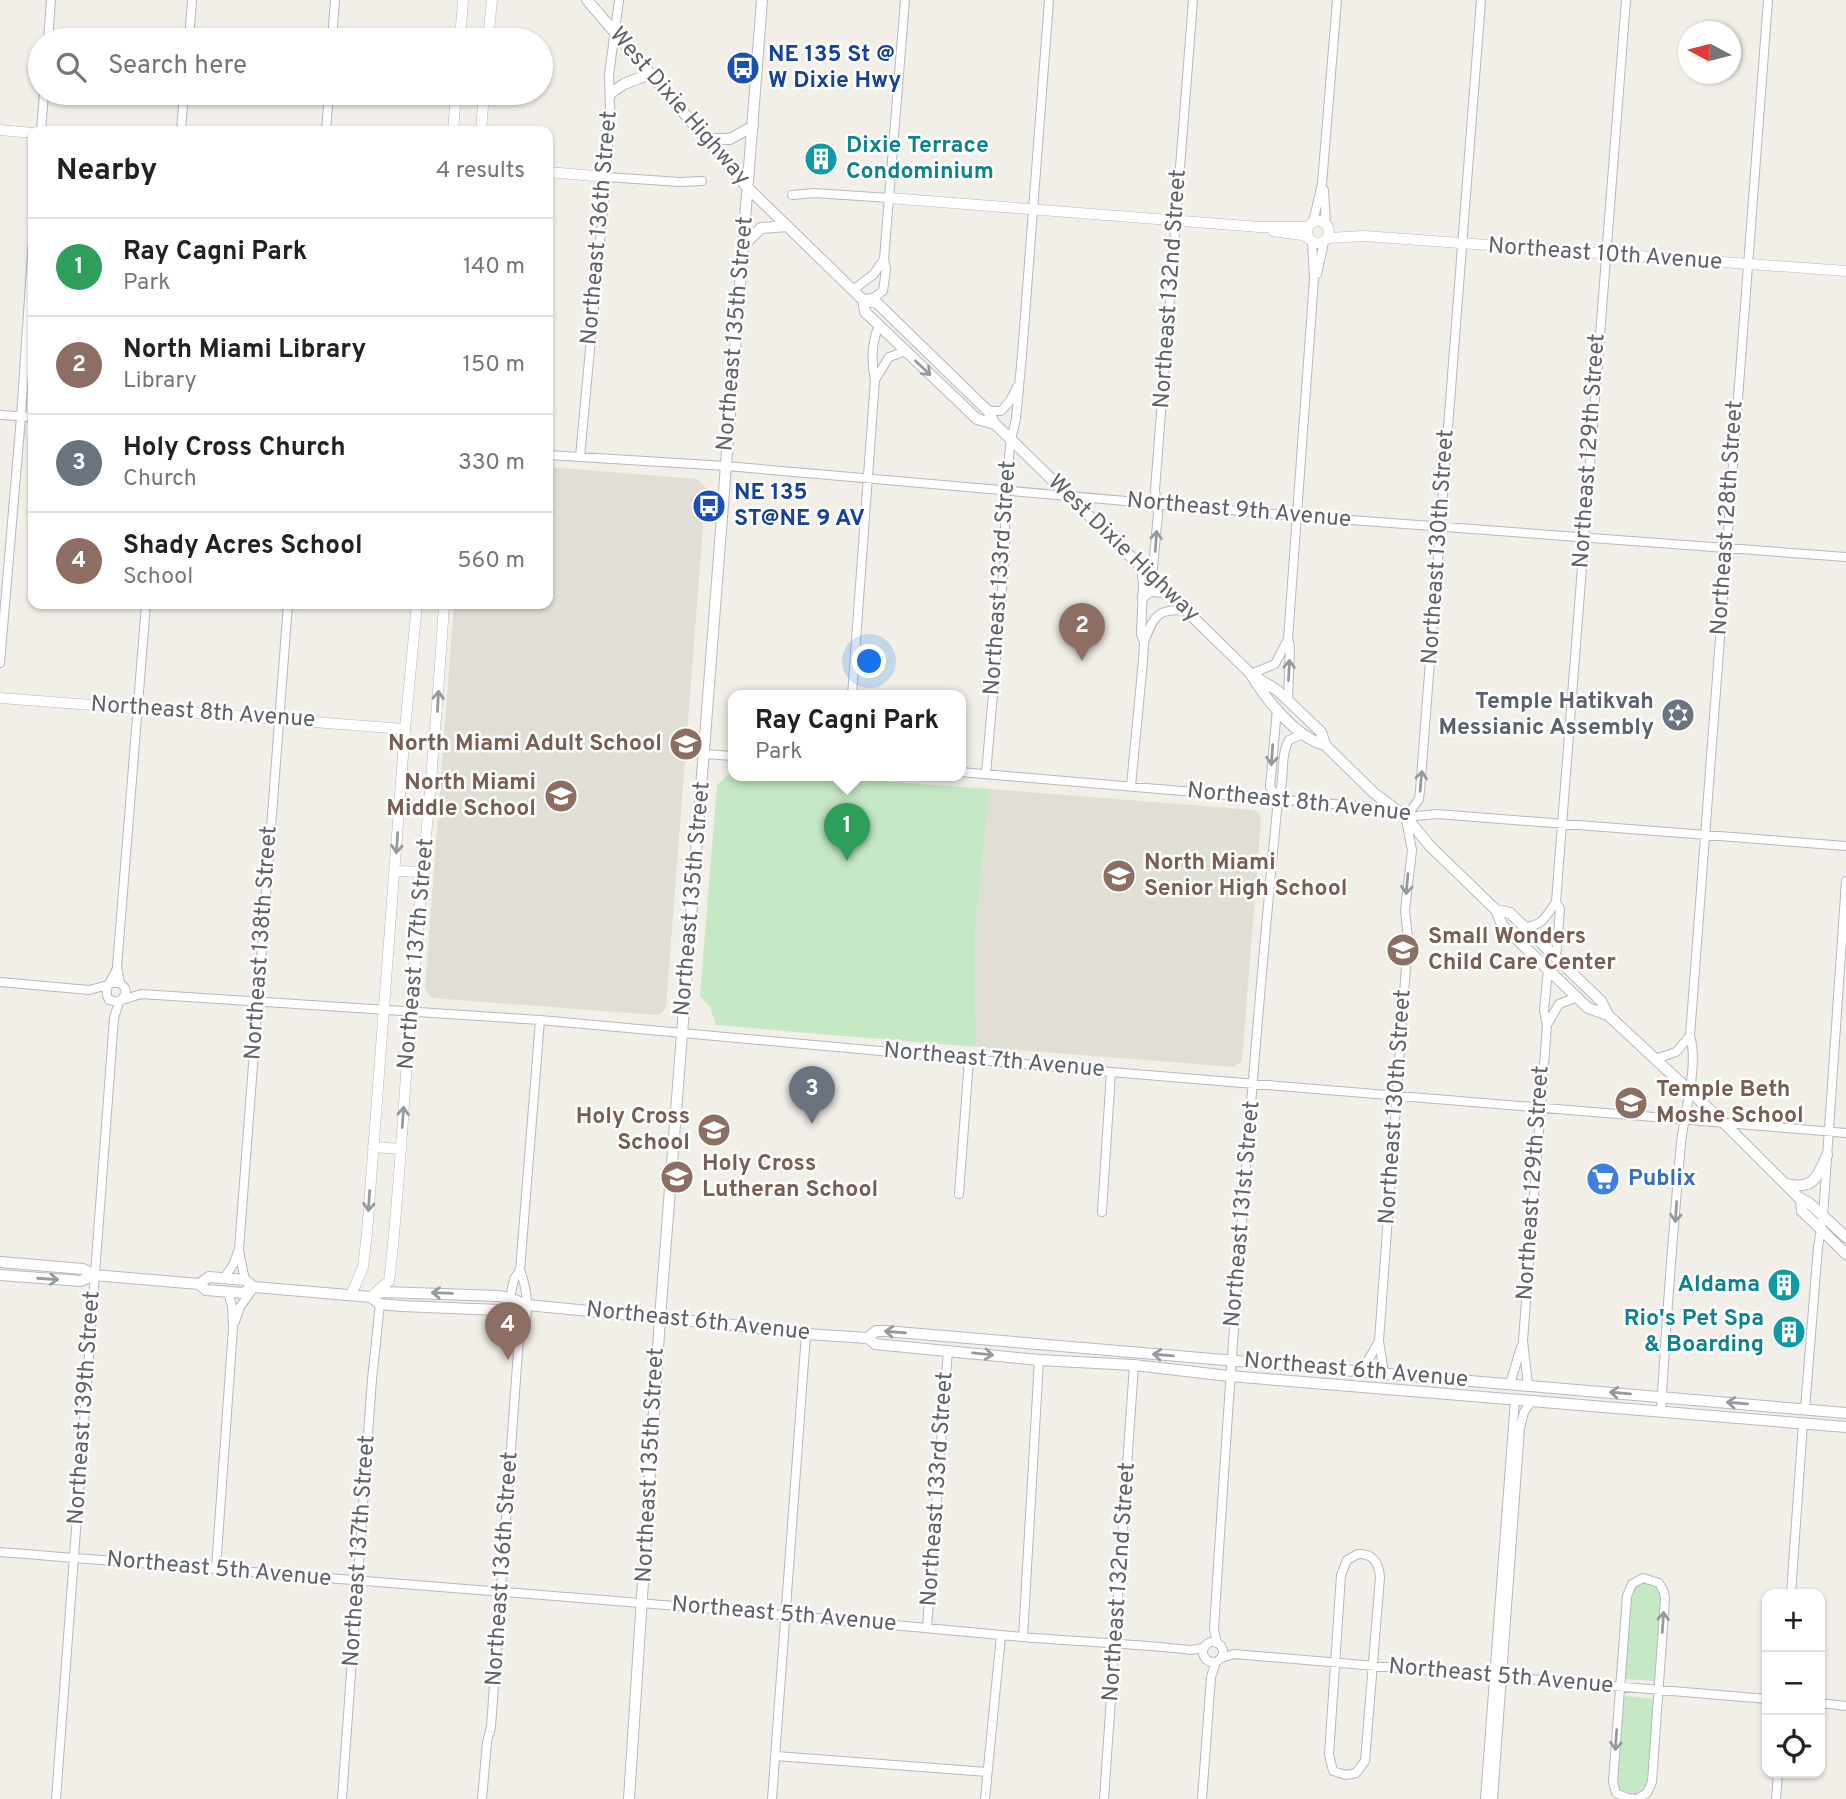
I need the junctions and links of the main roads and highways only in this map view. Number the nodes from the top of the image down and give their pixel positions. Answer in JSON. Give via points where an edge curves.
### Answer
{"nodes":[{"id":1,"x":587,"y":0,"type":"edge"},
{"id":2,"x":762,"y":0,"type":"edge"},
{"id":3,"x":650,"y":74,"type":"junction"},
{"id":4,"x":611,"y":93,"type":"road end"},
{"id":5,"x":753,"y":126,"type":"junction"},
{"id":6,"x":705,"y":139,"type":"junction"},
{"id":7,"x":748,"y":188,"type":"junction"},
{"id":8,"x":787,"y":226,"type":"junction"},
{"id":9,"x":743,"y":246,"type":"junction"},
{"id":10,"x":863,"y":300,"type":"junction"},
{"id":11,"x":995,"y":424,"type":"junction"},
{"id":12,"x":1168,"y":593,"type":"junction"},
{"id":13,"x":1143,"y":597,"type":"road end"},
{"id":14,"x":1251,"y":674,"type":"junction"},
{"id":15,"x":1325,"y":745,"type":"junction"},
{"id":16,"x":1496,"y":910,"type":"junction"},
{"id":17,"x":1608,"y":1015,"type":"junction"},
{"id":18,"x":1827,"y":1155,"type":"road end"},
{"id":19,"x":1785,"y":1184,"type":"junction"},
{"id":20,"x":1801,"y":1199,"type":"junction"},
{"id":21,"x":1846,"y":1237,"type":"edge"},
{"id":22,"x":1846,"y":1254,"type":"edge"},
{"id":23,"x":0,"y":1262,"type":"edge"},
{"id":24,"x":0,"y":1275,"type":"edge"},
{"id":25,"x":94,"y":1275,"type":"junction"},
{"id":26,"x":199,"y":1284,"type":"junction"},
{"id":27,"x":250,"y":1284,"type":"junction"},
{"id":28,"x":375,"y":1300,"type":"junction"},
{"id":29,"x":527,"y":1306,"type":"junction"},
{"id":30,"x":660,"y":1318,"type":"junction"},
{"id":31,"x":868,"y":1338,"type":"junction"},
{"id":32,"x":974,"y":1339,"type":"junction"},
{"id":33,"x":948,"y":1350,"type":"junction"},
{"id":34,"x":1528,"y":1385,"type":"junction"},
{"id":35,"x":1554,"y":1388,"type":"junction"},
{"id":36,"x":1481,"y":1395,"type":"junction"},
{"id":37,"x":1515,"y":1399,"type":"junction"},
{"id":38,"x":1805,"y":1409,"type":"junction"},
{"id":39,"x":1846,"y":1413,"type":"edge"},
{"id":40,"x":1776,"y":1421,"type":"junction"},
{"id":41,"x":1846,"y":1427,"type":"edge"},
{"id":42,"x":629,"y":1799,"type":"edge"}],
"edges":[{"from":1,"to":3,"type":"main road","name":"West Dixie Highway"},
{"from":2,"to":5,"type":"main road","name":"Northeast 135th Street"},
{"from":3,"to":4,"type":"main road"},
{"from":3,"to":6,"type":"main road","name":"West Dixie Highway"},
{"from":5,"to":6,"type":"main road","via":[[730,139]]},
{"from":5,"to":7,"type":"main road","name":"Northeast 135th Street"},
{"from":6,"to":7,"type":"main road","name":"West Dixie Highway"},
{"from":7,"to":8,"type":"main road","name":"West Dixie Highway"},
{"from":7,"to":9,"type":"main road","name":"Northeast 135th Street"},
{"from":8,"to":9,"type":"main road","via":[[761,228]]},
{"from":8,"to":10,"type":"main road","name":"West Dixie Highway"},
{"from":9,"to":30,"type":"main road","name":"Northeast 135th Street"},
{"from":10,"to":11,"type":"main road","name":"West Dixie Highway","via":[[877,303],[988,411]]},
{"from":10,"to":11,"type":"main road","name":"West Dixie Highway","one_way":true,"via":[[866,312],[977,419]]},
{"from":11,"to":12,"type":"main road","name":"West Dixie Highway"},
{"from":12,"to":13,"type":"main road","via":[[1150,591]]},
{"from":12,"to":14,"type":"main road","name":"West Dixie Highway"},
{"from":14,"to":15,"type":"main road","name":"West Dixie Highway","via":[[1288,700],[1321,732]]},
{"from":14,"to":15,"type":"main road","name":"West Dixie Highway","via":[[1265,698],[1311,741]]},
{"from":15,"to":16,"type":"main road","name":"West Dixie Highway","via":[[1405,817]]},
{"from":16,"to":17,"type":"main road","name":"West Dixie Highway","via":[[1510,913],[1601,1001]]},
{"from":16,"to":17,"type":"main road","name":"West Dixie Highway","via":[[1502,925],[1588,1008]]},
{"from":17,"to":19,"type":"main road","name":"West Dixie Highway"},
{"from":18,"to":19,"type":"main road","via":[[1811,1182]]},
{"from":19,"to":20,"type":"main road","name":"West Dixie Highway"},
{"from":20,"to":21,"type":"main road","name":"West Dixie Highway"},
{"from":20,"to":22,"type":"main road","name":"West Dixie Highway","via":[[1801,1211]]},
{"from":23,"to":25,"type":"main road","name":"Northeast 6th Avenue","via":[[83,1269]]},
{"from":24,"to":25,"type":"main road","name":"Northeast 6th Avenue","one_way":true,"via":[[81,1281]]},
{"from":25,"to":26,"type":"main road","name":"Northeast 6th Avenue"},
{"from":26,"to":27,"type":"main road","name":"Northeast 6th Avenue","via":[[209,1277]]},
{"from":26,"to":27,"type":"main road","name":"Northeast 6th Avenue","via":[[206,1290],[243,1293]]},
{"from":27,"to":28,"type":"main road","name":"Northeast 6th Avenue"},
{"from":28,"to":29,"type":"main road","name":"Northeast 6th Avenue","via":[[513,1309]]},
{"from":29,"to":28,"type":"main road","name":"Northeast 6th Avenue","one_way":true,"via":[[510,1297],[383,1292]]},
{"from":29,"to":30,"type":"main road","name":"Northeast 6th Avenue"},
{"from":30,"to":31,"type":"main road","name":"Northeast 6th Avenue"},
{"from":30,"to":42,"type":"main road","name":"Northeast 135th Street"},
{"from":32,"to":31,"type":"main road","name":"Northeast 6th Avenue","one_way":true,"via":[[877,1331]]},
{"from":31,"to":33,"type":"main road","name":"Northeast 6th Avenue","via":[[875,1344]]},
{"from":32,"to":33,"type":"main road"},
{"from":34,"to":32,"type":"main road","name":"Northeast 6th Avenue","one_way":true},
{"from":33,"to":36,"type":"main road","name":"Northeast 6th Avenue","one_way":true},
{"from":34,"to":35,"type":"main road","name":"Northeast 6th Avenue"},
{"from":34,"to":36,"type":"main road"},
{"from":35,"to":37,"type":"main road"},
{"from":38,"to":35,"type":"main road","name":"Northeast 6th Avenue","one_way":true},
{"from":36,"to":37,"type":"main road","name":"Northeast 6th Avenue"},
{"from":37,"to":40,"type":"main road","name":"Northeast 6th Avenue"},
{"from":38,"to":39,"type":"main road","name":"Northeast 6th Avenue"},
{"from":38,"to":40,"type":"main road"},
{"from":40,"to":41,"type":"main road","name":"Northeast 6th Avenue"}]}
